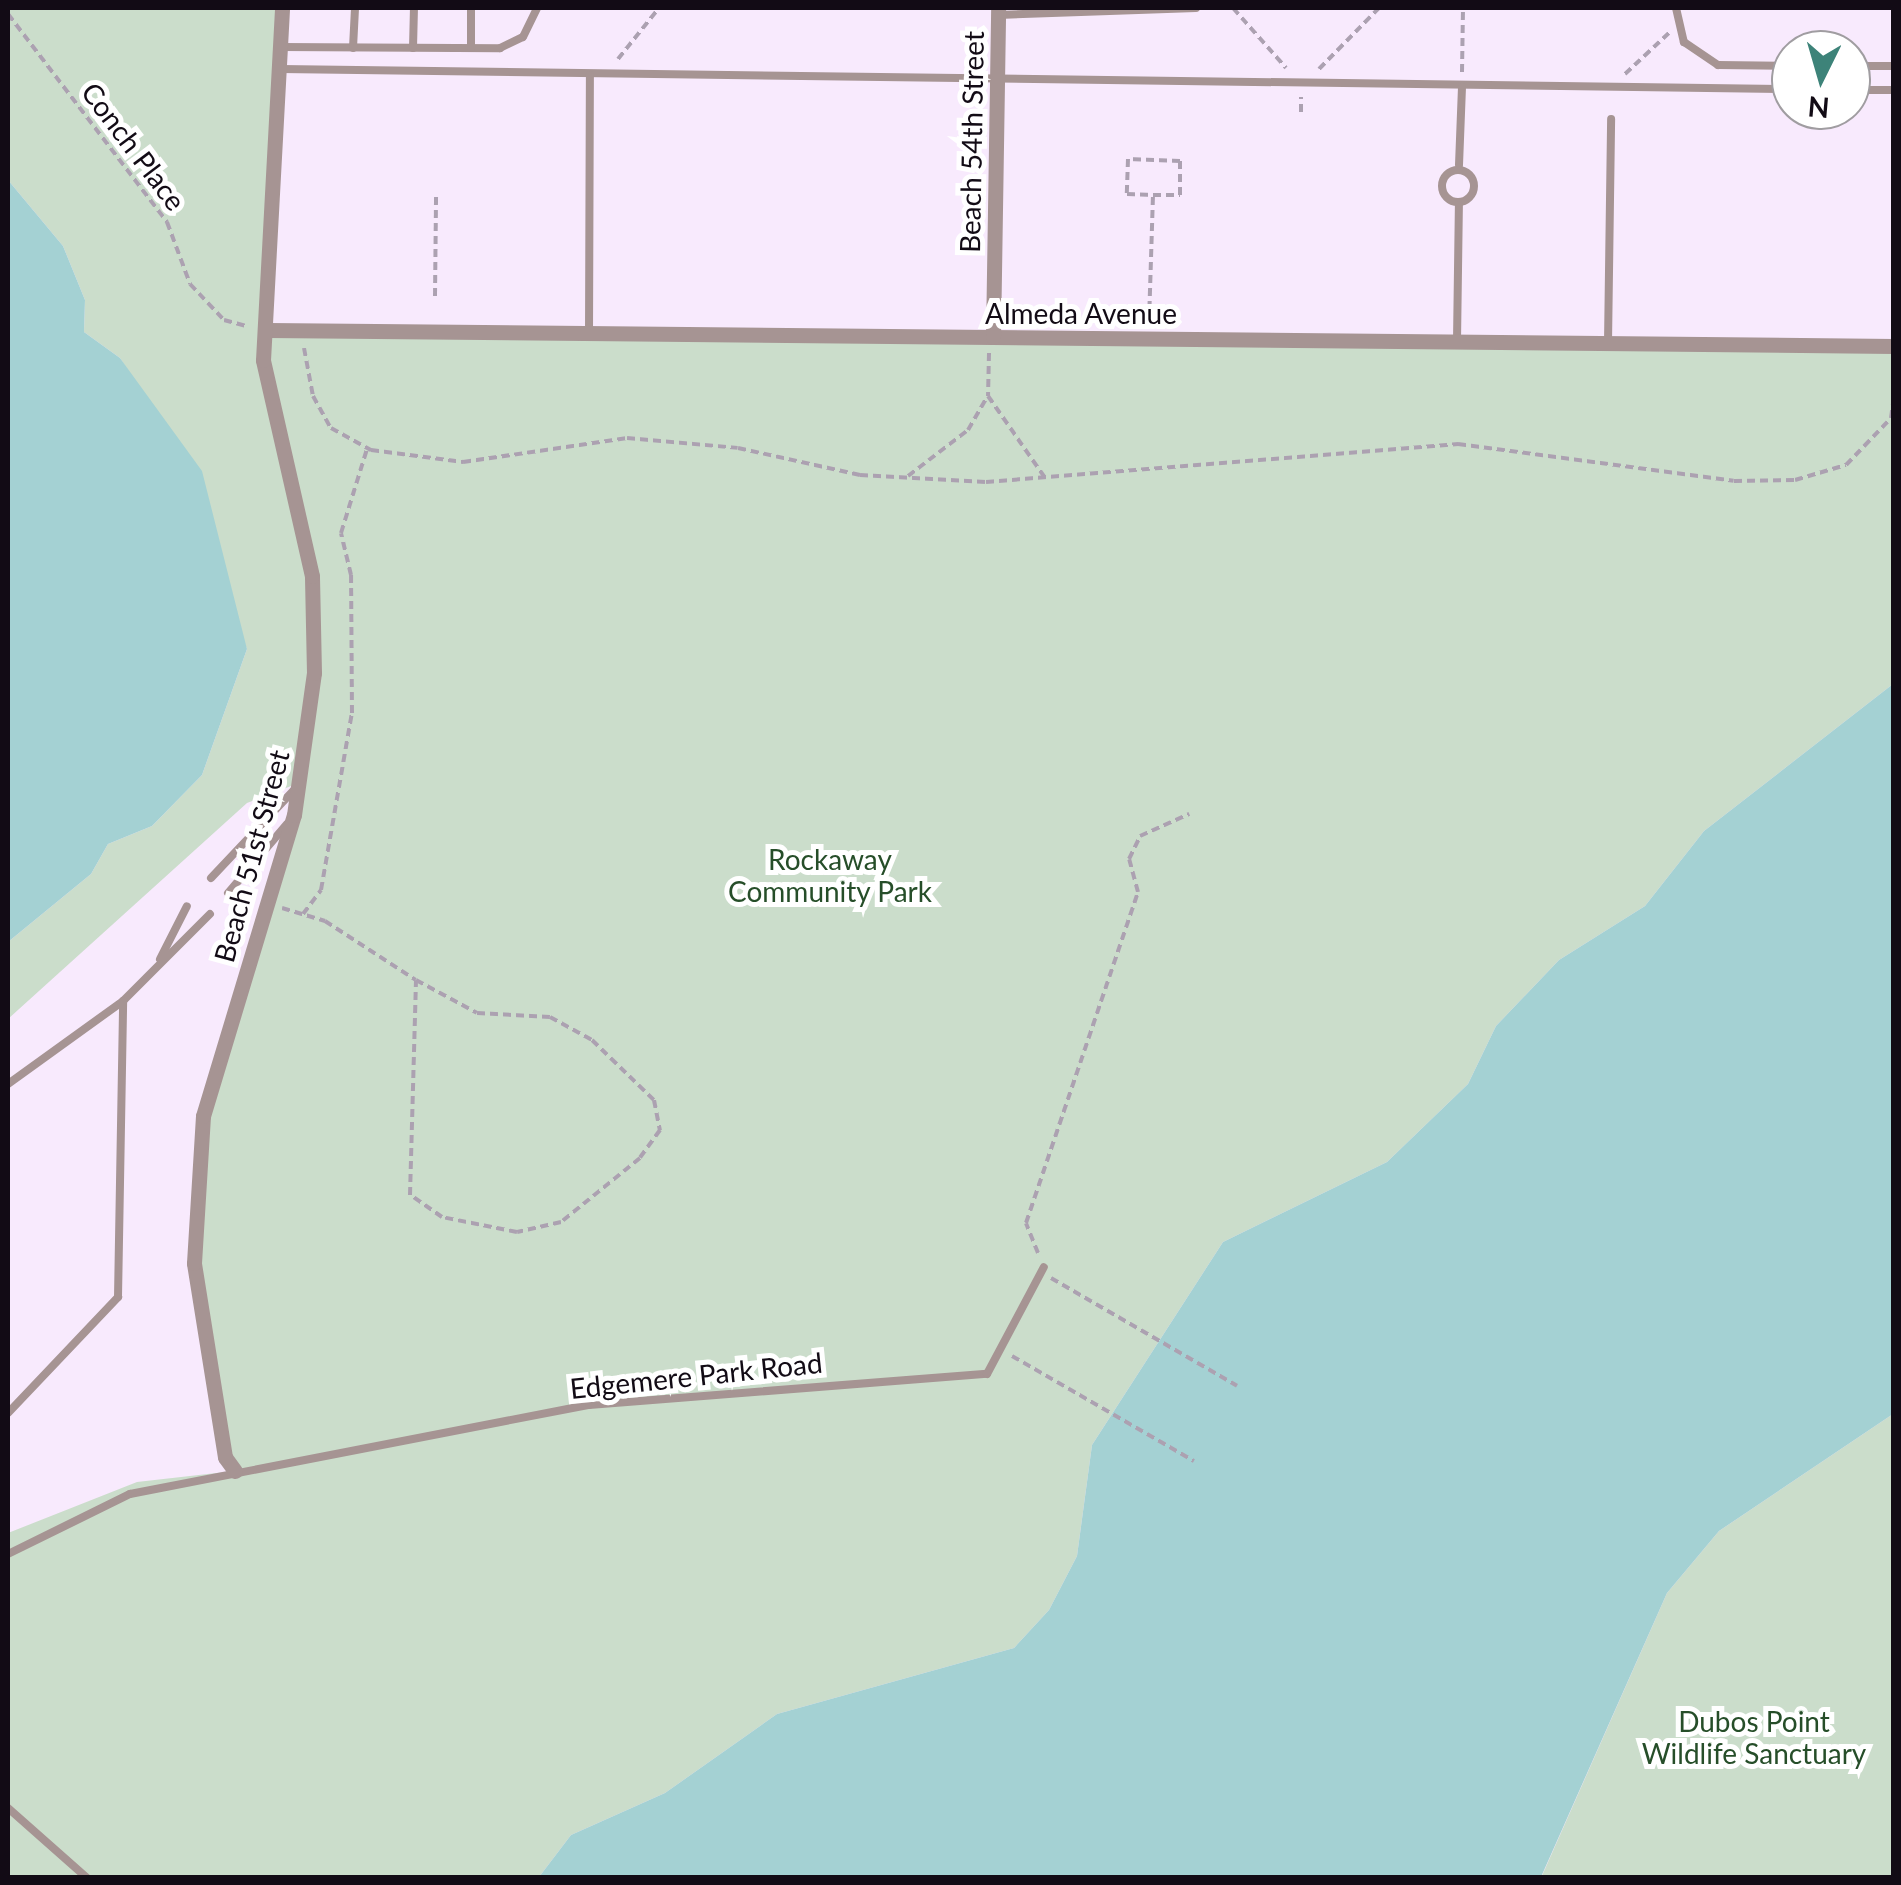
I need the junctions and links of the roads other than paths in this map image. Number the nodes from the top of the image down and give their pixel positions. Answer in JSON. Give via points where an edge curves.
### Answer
{"nodes":[{"id":1,"x":282,"y":8,"type":"edge"},
{"id":2,"x":354,"y":8,"type":"edge"},
{"id":3,"x":414,"y":8,"type":"edge"},
{"id":4,"x":471,"y":8,"type":"edge"},
{"id":5,"x":537,"y":8,"type":"edge"},
{"id":6,"x":1196,"y":8,"type":"edge"},
{"id":7,"x":1676,"y":8,"type":"edge"},
{"id":8,"x":998,"y":12,"type":"edge"},
{"id":9,"x":281,"y":47,"type":"junction"},
{"id":10,"x":354,"y":48,"type":"junction"},
{"id":11,"x":414,"y":48,"type":"junction"},
{"id":12,"x":471,"y":48,"type":"junction"},
{"id":13,"x":1771,"y":66,"type":"edge"},
{"id":14,"x":280,"y":69,"type":"junction"},
{"id":15,"x":590,"y":75,"type":"junction"},
{"id":16,"x":997,"y":83,"type":"junction"},
{"id":17,"x":1462,"y":87,"type":"junction"},
{"id":18,"x":1771,"y":89,"type":"edge"},
{"id":19,"x":1611,"y":120,"type":"dead end"},
{"id":20,"x":1459,"y":166,"type":"junction"},
{"id":21,"x":1459,"y":205,"type":"junction"},
{"id":22,"x":268,"y":330,"type":"junction"},
{"id":23,"x":589,"y":334,"type":"junction"},
{"id":24,"x":993,"y":337,"type":"junction"},
{"id":25,"x":1457,"y":341,"type":"junction"},
{"id":26,"x":1608,"y":343,"type":"junction"},
{"id":27,"x":1894,"y":346,"type":"edge"},
{"id":28,"x":300,"y":783,"type":"junction"},
{"id":29,"x":294,"y":815,"type":"junction"},
{"id":30,"x":212,"y":878,"type":"dead end"},
{"id":31,"x":228,"y":893,"type":"dead end"},
{"id":32,"x":187,"y":906,"type":"dead end"},
{"id":33,"x":210,"y":914,"type":"dead end"},
{"id":34,"x":160,"y":961,"type":"junction"},
{"id":35,"x":123,"y":1001,"type":"junction"},
{"id":36,"x":8,"y":1084,"type":"edge"},
{"id":37,"x":1043,"y":1270,"type":"road end"},
{"id":38,"x":8,"y":1412,"type":"edge"},
{"id":39,"x":235,"y":1471,"type":"junction"},
{"id":40,"x":8,"y":1554,"type":"edge"},
{"id":41,"x":8,"y":1808,"type":"edge"},
{"id":42,"x":87,"y":1878,"type":"edge"}],
"edges":[{"from":1,"to":9,"type":"street","name":"Beach 51st Street"},
{"from":2,"to":10,"type":"lane"},
{"from":3,"to":11,"type":"lane"},
{"from":4,"to":12,"type":"lane"},
{"from":5,"to":12,"type":"lane","via":[[523,37]]},
{"from":6,"to":8,"type":"lane"},
{"from":7,"to":13,"type":"lane","via":[[1676,28],[1718,66]]},
{"from":8,"to":16,"type":"street","name":"Beach 54th Street"},
{"from":9,"to":10,"type":"lane"},
{"from":9,"to":14,"type":"street","name":"Beach 51st Street"},
{"from":10,"to":11,"type":"lane"},
{"from":11,"to":12,"type":"lane"},
{"from":14,"to":15,"type":"lane"},
{"from":14,"to":22,"type":"street","name":"Beach 51st Street"},
{"from":15,"to":16,"type":"lane"},
{"from":15,"to":23,"type":"lane"},
{"from":16,"to":17,"type":"lane"},
{"from":16,"to":24,"type":"street","name":"Beach 54th Street"},
{"from":17,"to":18,"type":"lane"},
{"from":17,"to":20,"type":"lane"},
{"from":19,"to":26,"type":"lane"},
{"from":20,"to":21,"type":"lane","via":[[1469,169],[1470,198]]},
{"from":20,"to":21,"type":"lane","via":[[1448,169],[1447,202]]},
{"from":21,"to":25,"type":"lane"},
{"from":22,"to":23,"type":"street","name":"Almeda Avenue"},
{"from":22,"to":28,"type":"street","name":"Beach 51st Street","via":[[266,387],[314,599]]},
{"from":23,"to":24,"type":"street","name":"Almeda Avenue"},
{"from":24,"to":25,"type":"street","name":"Almeda Avenue"},
{"from":25,"to":26,"type":"street","name":"Almeda Avenue"},
{"from":26,"to":27,"type":"street","name":"Almeda Avenue"},
{"from":28,"to":29,"type":"street","name":"Beach 51st Street"},
{"from":28,"to":30,"type":"lane"},
{"from":29,"to":31,"type":"lane"},
{"from":29,"to":39,"type":"street","name":"Beach 51st Street","via":[[206,1103],[193,1250],[225,1458]]},
{"from":32,"to":34,"type":"lane"},
{"from":33,"to":34,"type":"lane"},
{"from":34,"to":35,"type":"lane"},
{"from":35,"to":36,"type":"lane"},
{"from":35,"to":38,"type":"lane","via":[[118,1298]]},
{"from":37,"to":39,"type":"lane","name":"Edgemere Park Road","via":[[987,1374],[646,1397]]},
{"from":39,"to":40,"type":"lane","via":[[130,1494]]},
{"from":41,"to":42,"type":"lane"}]}
